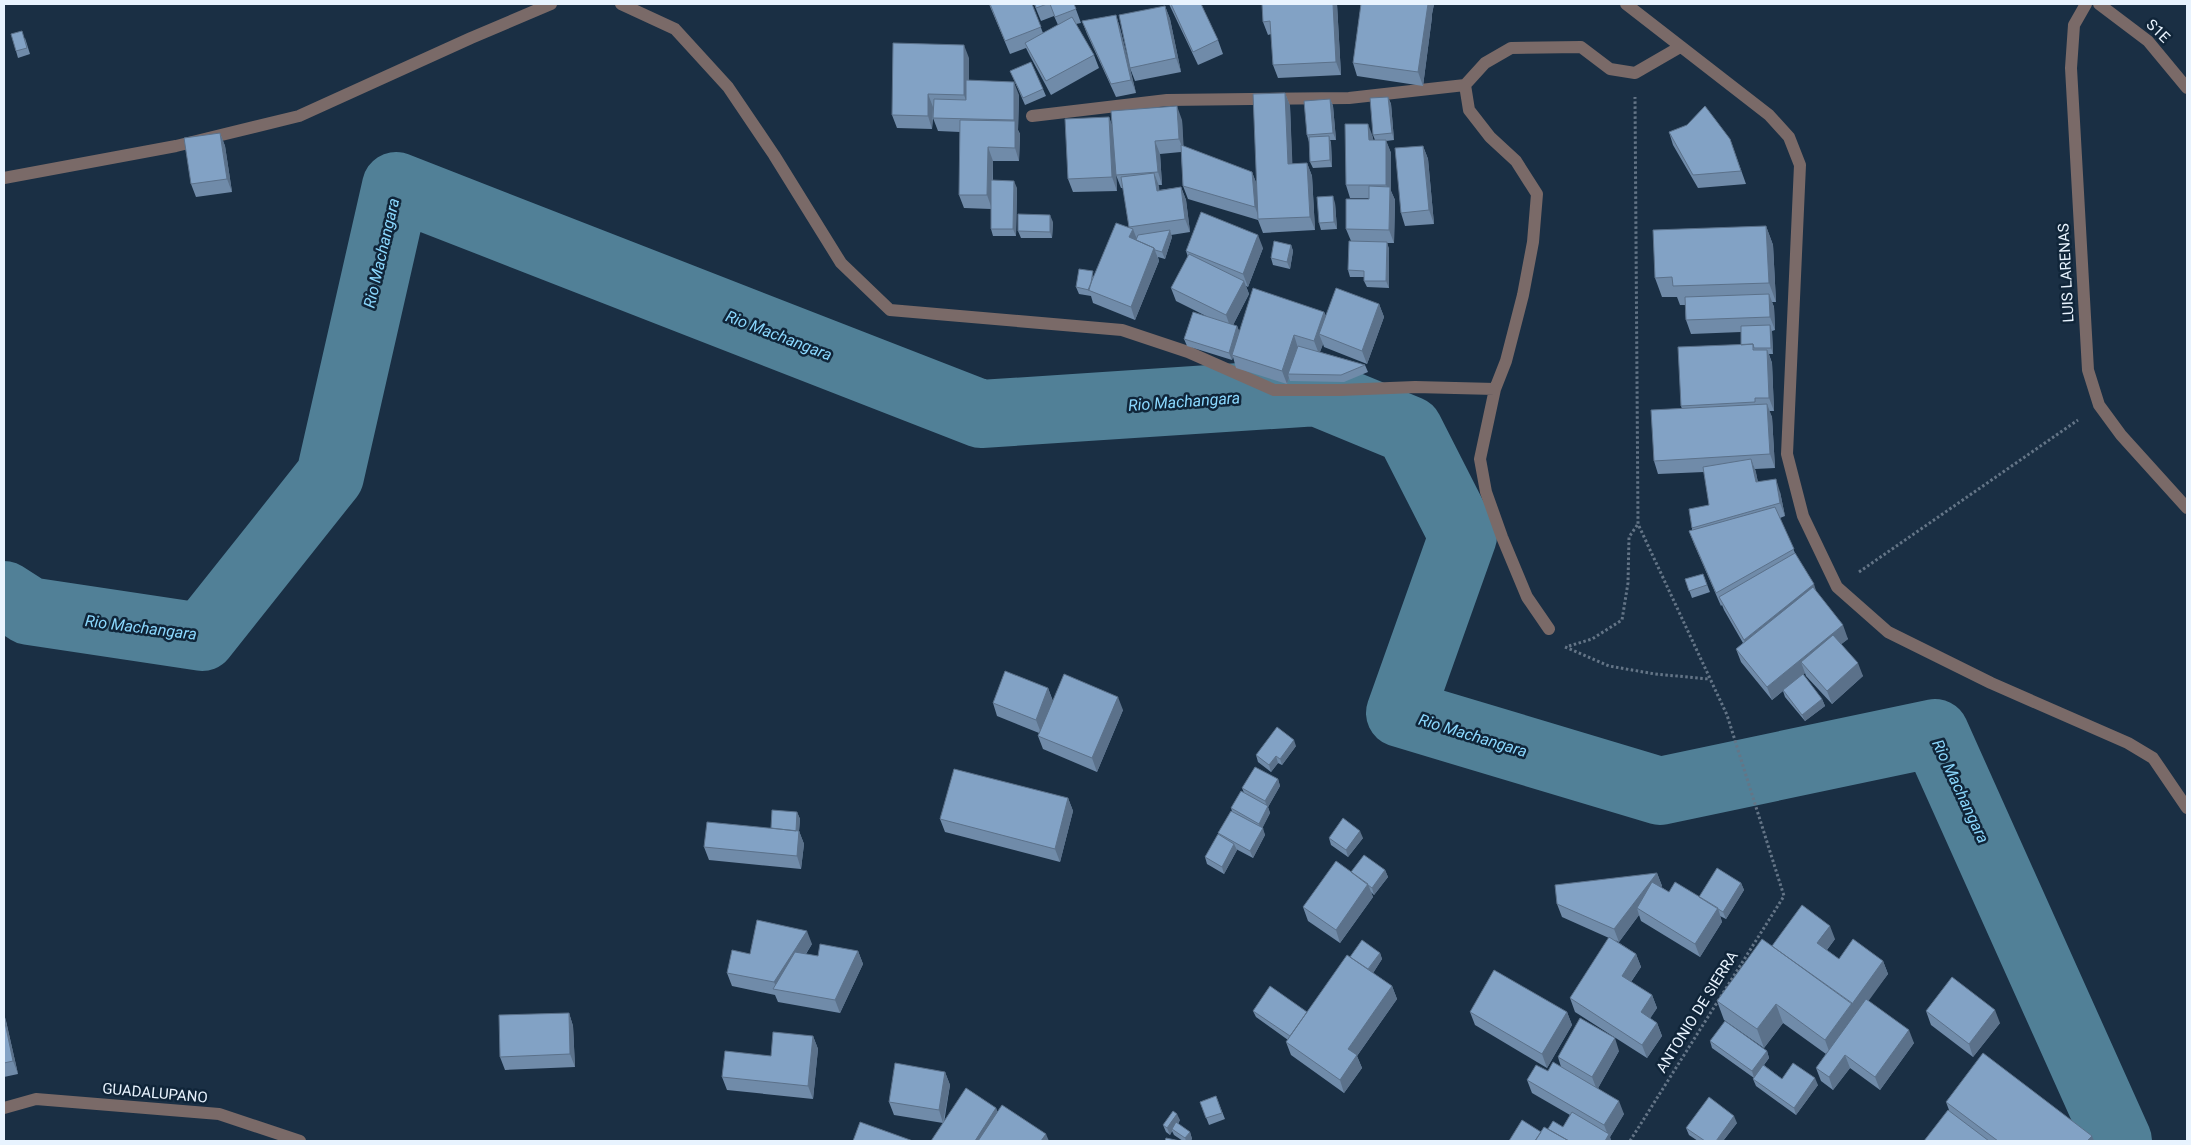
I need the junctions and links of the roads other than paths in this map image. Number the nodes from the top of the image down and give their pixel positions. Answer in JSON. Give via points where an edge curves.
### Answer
{"nodes":[{"id":1,"x":550,"y":4,"type":"edge"},
{"id":2,"x":621,"y":4,"type":"edge"},
{"id":3,"x":1626,"y":4,"type":"edge"},
{"id":4,"x":2086,"y":4,"type":"edge"},
{"id":5,"x":2099,"y":4,"type":"edge"},
{"id":6,"x":1680,"y":47,"type":"junction"},
{"id":7,"x":1465,"y":85,"type":"junction"},
{"id":8,"x":2187,"y":88,"type":"edge"},
{"id":9,"x":1032,"y":116,"type":"dead end"},
{"id":10,"x":4,"y":178,"type":"edge"},
{"id":11,"x":1495,"y":389,"type":"junction"},
{"id":12,"x":2187,"y":508,"type":"edge"},
{"id":13,"x":1549,"y":629,"type":"road end"},
{"id":14,"x":2187,"y":808,"type":"edge"},
{"id":15,"x":4,"y":1108,"type":"edge"},
{"id":16,"x":300,"y":1141,"type":"edge"}],
"edges":[{"from":1,"to":10,"type":"street","via":[[299,116],[176,146]]},
{"from":2,"to":11,"type":"street","via":[[675,29],[728,87],[841,263],[890,310],[1122,330],[1188,352],[1274,390]]},
{"from":3,"to":6,"type":"street"},
{"from":4,"to":12,"type":"street","name":"LUIS LARENAS","via":[[2074,26],[2071,68],[2088,370],[2099,405],[2121,435]]},
{"from":5,"to":8,"type":"street","name":"S1E","via":[[2148,41]]},
{"from":6,"to":7,"type":"street","via":[[1635,73],[1610,69],[1581,47],[1511,48],[1484,63]]},
{"from":6,"to":14,"type":"street","via":[[1769,115],[1789,137],[1800,165],[1787,454],[1803,516],[1838,586],[1888,632],[1991,684],[2128,743],[2153,758]]},
{"from":7,"to":9,"type":"street","via":[[1350,98],[1167,100]]},
{"from":7,"to":11,"type":"street","via":[[1469,110],[1490,137],[1516,161],[1537,194],[1533,242],[1523,296]]},
{"from":11,"to":13,"type":"street","via":[[1480,459],[1486,492],[1527,597]]},
{"from":15,"to":16,"type":"street","name":"GUADALUPANO","via":[[36,1099],[220,1114]]}]}
